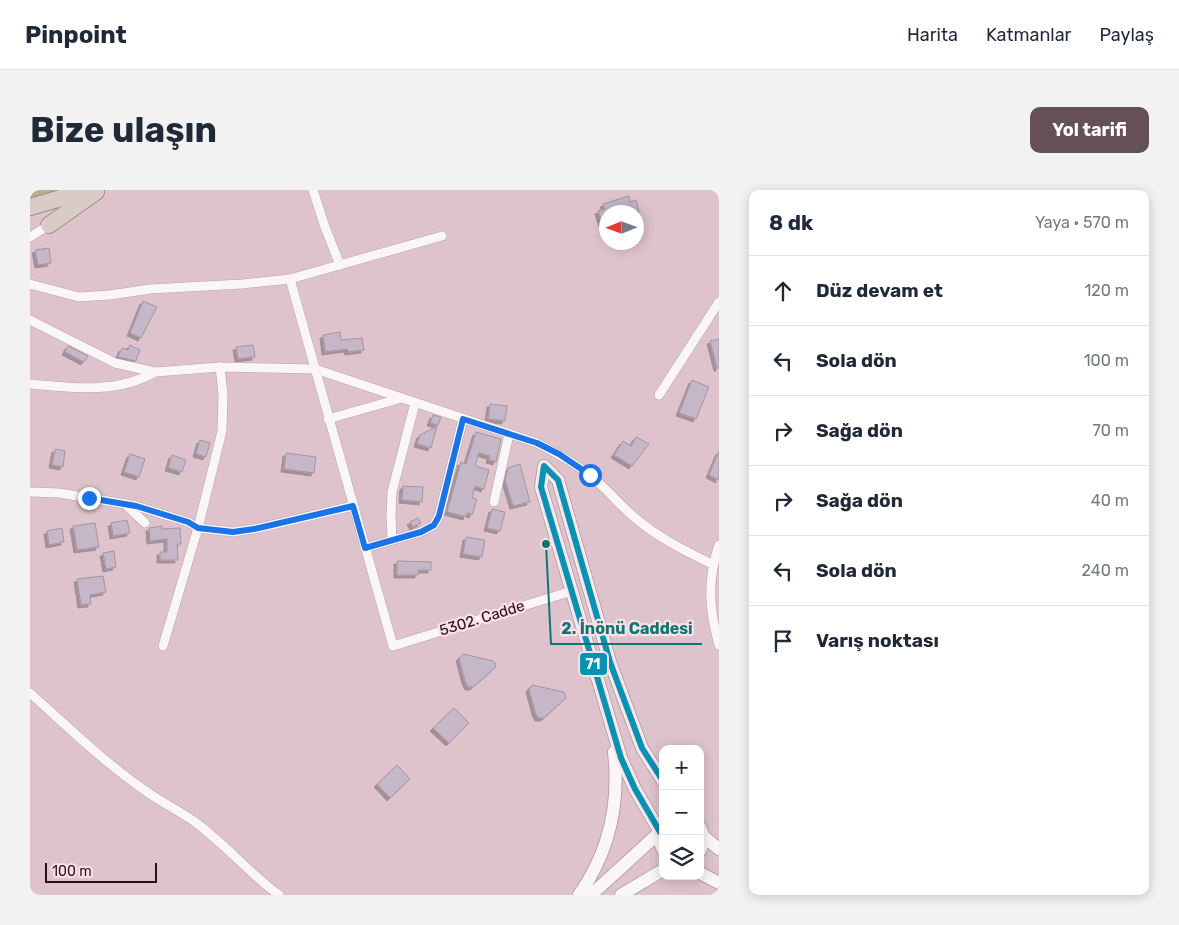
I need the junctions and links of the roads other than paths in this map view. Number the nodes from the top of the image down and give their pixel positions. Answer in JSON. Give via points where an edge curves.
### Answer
{"nodes":[{"id":1,"x":88,"y":190,"type":"edge"},
{"id":2,"x":99,"y":190,"type":"edge"},
{"id":3,"x":314,"y":190,"type":"edge"},
{"id":4,"x":30,"y":207,"type":"edge"},
{"id":5,"x":49,"y":225,"type":"joint"},
{"id":6,"x":442,"y":236,"type":"dead end"},
{"id":7,"x":30,"y":237,"type":"edge"},
{"id":8,"x":340,"y":265,"type":"junction"},
{"id":9,"x":290,"y":279,"type":"junction"},
{"id":10,"x":30,"y":284,"type":"edge"},
{"id":11,"x":719,"y":302,"type":"edge"},
{"id":12,"x":30,"y":320,"type":"edge"},
{"id":13,"x":220,"y":366,"type":"junction"},
{"id":14,"x":315,"y":369,"type":"junction"},
{"id":15,"x":155,"y":372,"type":"junction"},
{"id":16,"x":30,"y":384,"type":"edge"},
{"id":17,"x":659,"y":395,"type":"dead end"},
{"id":18,"x":402,"y":398,"type":"junction"},
{"id":19,"x":415,"y":403,"type":"junction"},
{"id":20,"x":328,"y":419,"type":"junction"},
{"id":21,"x":463,"y":419,"type":"junction"},
{"id":22,"x":508,"y":434,"type":"junction"},
{"id":23,"x":30,"y":492,"type":"edge"},
{"id":24,"x":494,"y":502,"type":"dead end"},
{"id":25,"x":125,"y":504,"type":"junction"},
{"id":26,"x":353,"y":506,"type":"junction"},
{"id":27,"x":146,"y":523,"type":"dead end"},
{"id":28,"x":198,"y":528,"type":"junction"},
{"id":29,"x":392,"y":540,"type":"junction"},
{"id":30,"x":719,"y":545,"type":"edge"},
{"id":31,"x":365,"y":548,"type":"junction"},
{"id":32,"x":712,"y":564,"type":"junction"},
{"id":33,"x":588,"y":585,"type":"junction"},
{"id":34,"x":572,"y":590,"type":"junction"},
{"id":35,"x":719,"y":645,"type":"edge"},
{"id":36,"x":164,"y":646,"type":"dead end"},
{"id":37,"x":30,"y":693,"type":"edge"},
{"id":38,"x":612,"y":727,"type":"junction"},
{"id":39,"x":659,"y":774,"type":"edge"},
{"id":40,"x":659,"y":827,"type":"edge"},
{"id":41,"x":659,"y":832,"type":"edge"},
{"id":42,"x":704,"y":833,"type":"edge"},
{"id":43,"x":719,"y":849,"type":"edge"},
{"id":44,"x":659,"y":872,"type":"edge"},
{"id":45,"x":704,"y":875,"type":"edge"},
{"id":46,"x":719,"y":883,"type":"edge"},
{"id":47,"x":279,"y":895,"type":"edge"},
{"id":48,"x":579,"y":895,"type":"edge"},
{"id":49,"x":591,"y":895,"type":"edge"},
{"id":50,"x":621,"y":895,"type":"edge"}],
"edges":[{"from":1,"to":4,"type":"highway"},
{"from":2,"to":5,"type":"highway"},
{"from":3,"to":8,"type":"street"},
{"from":5,"to":7,"type":"street"},
{"from":6,"to":8,"type":"street"},
{"from":8,"to":9,"type":"street"},
{"from":9,"to":10,"type":"street","via":[[78,297]]},
{"from":9,"to":14,"type":"street"},
{"from":11,"to":17,"type":"street"},
{"from":12,"to":15,"type":"street","via":[[115,363]]},
{"from":13,"to":14,"type":"street"},
{"from":13,"to":15,"type":"street"},
{"from":13,"to":28,"type":"street","via":[[222,431]]},
{"from":14,"to":18,"type":"street"},
{"from":14,"to":20,"type":"street"},
{"from":15,"to":16,"type":"street","via":[[143,379],[110,387]]},
{"from":18,"to":19,"type":"street"},
{"from":18,"to":20,"type":"street"},
{"from":19,"to":21,"type":"street"},
{"from":19,"to":29,"type":"street","via":[[392,492]]},
{"from":20,"to":26,"type":"street"},
{"from":21,"to":22,"type":"street"},
{"from":21,"to":29,"type":"street","via":[[437,520],[421,532]]},
{"from":22,"to":24,"type":"street"},
{"from":22,"to":32,"type":"street","via":[[559,454],[590,475],[648,528]]},
{"from":23,"to":25,"type":"street","via":[[59,493]]},
{"from":25,"to":27,"type":"street"},
{"from":25,"to":28,"type":"street","via":[[188,522]]},
{"from":26,"to":28,"type":"street","via":[[244,531]]},
{"from":26,"to":31,"type":"street"},
{"from":28,"to":36,"type":"street"},
{"from":29,"to":31,"type":"street"},
{"from":30,"to":32,"type":"street"},
{"from":31,"to":34,"type":"street","name":"5302. Cadde","via":[[393,646]]},
{"from":32,"to":35,"type":"street","via":[[711,610]]},
{"from":33,"to":34,"type":"main road"},
{"from":33,"to":34,"type":"main road","via":[[558,480],[544,466],[541,487]]},
{"from":33,"to":39,"type":"main road","via":[[610,662],[639,742]]},
{"from":34,"to":38,"type":"main road"},
{"from":37,"to":47,"type":"street","via":[[110,763],[150,794],[195,822]]},
{"from":38,"to":40,"type":"main road","via":[[628,775]]},
{"from":38,"to":48,"type":"main road","via":[[615,804],[597,865]]},
{"from":41,"to":49,"type":"main road"},
{"from":42,"to":43,"type":"main road"},
{"from":44,"to":50,"type":"main road"},
{"from":45,"to":46,"type":"main road"}]}
